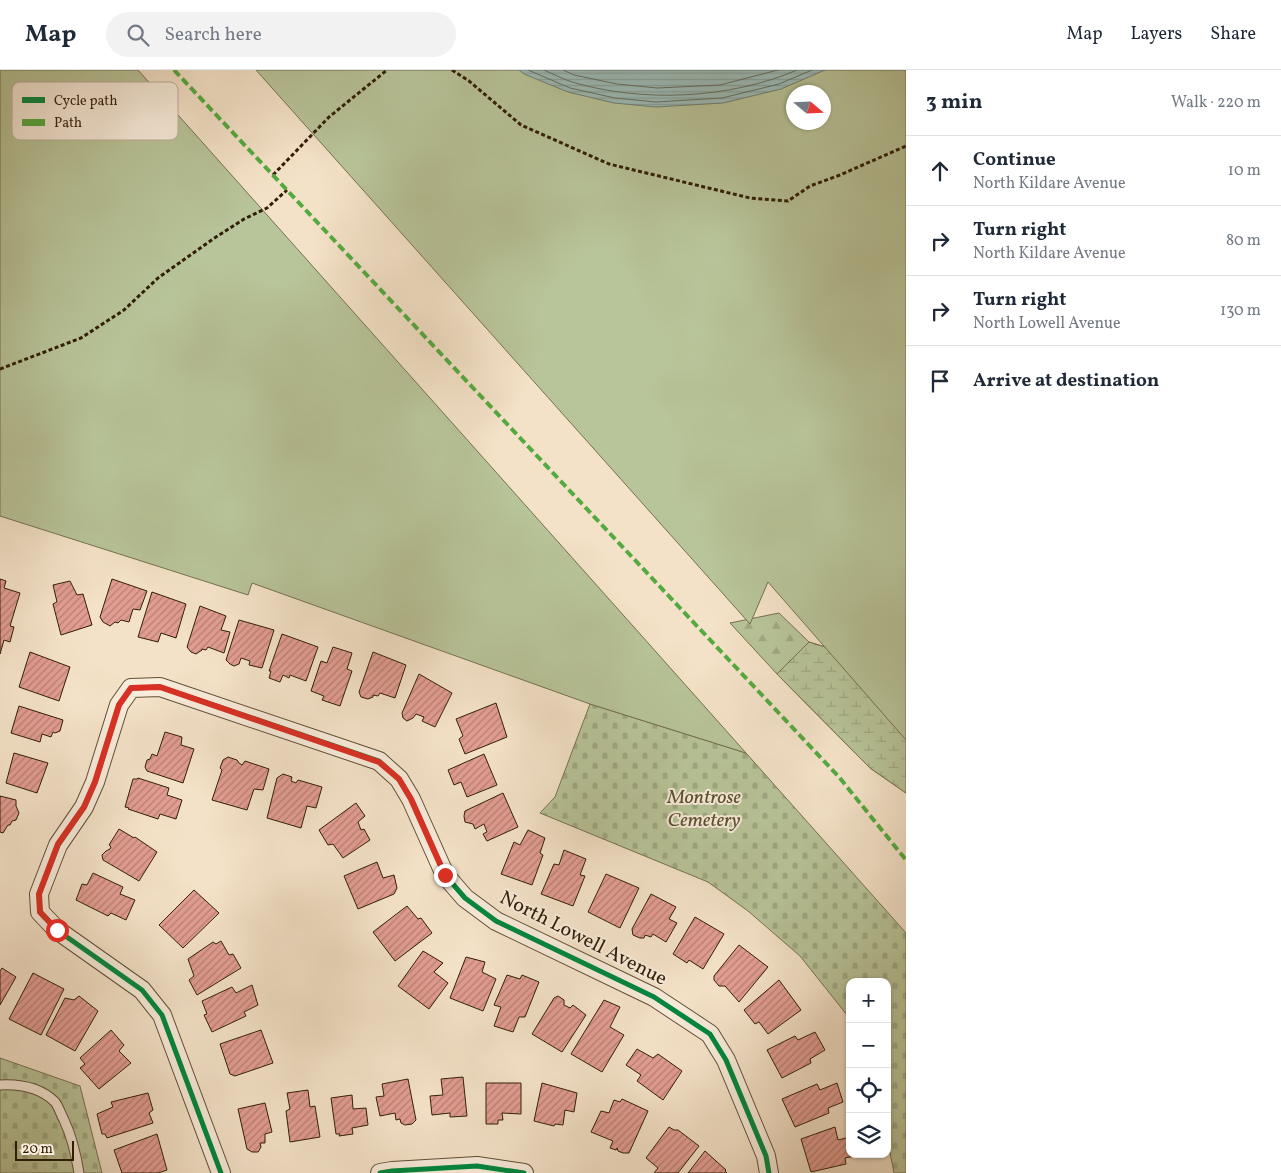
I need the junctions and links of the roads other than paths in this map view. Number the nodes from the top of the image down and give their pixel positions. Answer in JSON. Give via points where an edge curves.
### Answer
{"nodes":[{"id":1,"x":0,"y":1085,"type":"edge"},
{"id":2,"x":79,"y":1173,"type":"edge"},
{"id":3,"x":220,"y":1173,"type":"edge"},
{"id":4,"x":380,"y":1173,"type":"edge"},
{"id":5,"x":524,"y":1173,"type":"edge"},
{"id":6,"x":769,"y":1173,"type":"edge"}],
"edges":[{"from":1,"to":2,"type":"lane","via":[[30,1087],[56,1103],[76,1152]]},
{"from":3,"to":6,"type":"street","name":"North Lowell Avenue","via":[[162,1015],[142,990],[57,930],[40,912],[39,894],[58,844],[84,807],[119,705],[131,688],[160,687],[379,762],[399,779],[445,875],[466,898],[496,921],[654,997],[710,1034],[726,1060],[766,1156]]},
{"from":4,"to":5,"type":"street","via":[[477,1166]]}]}
